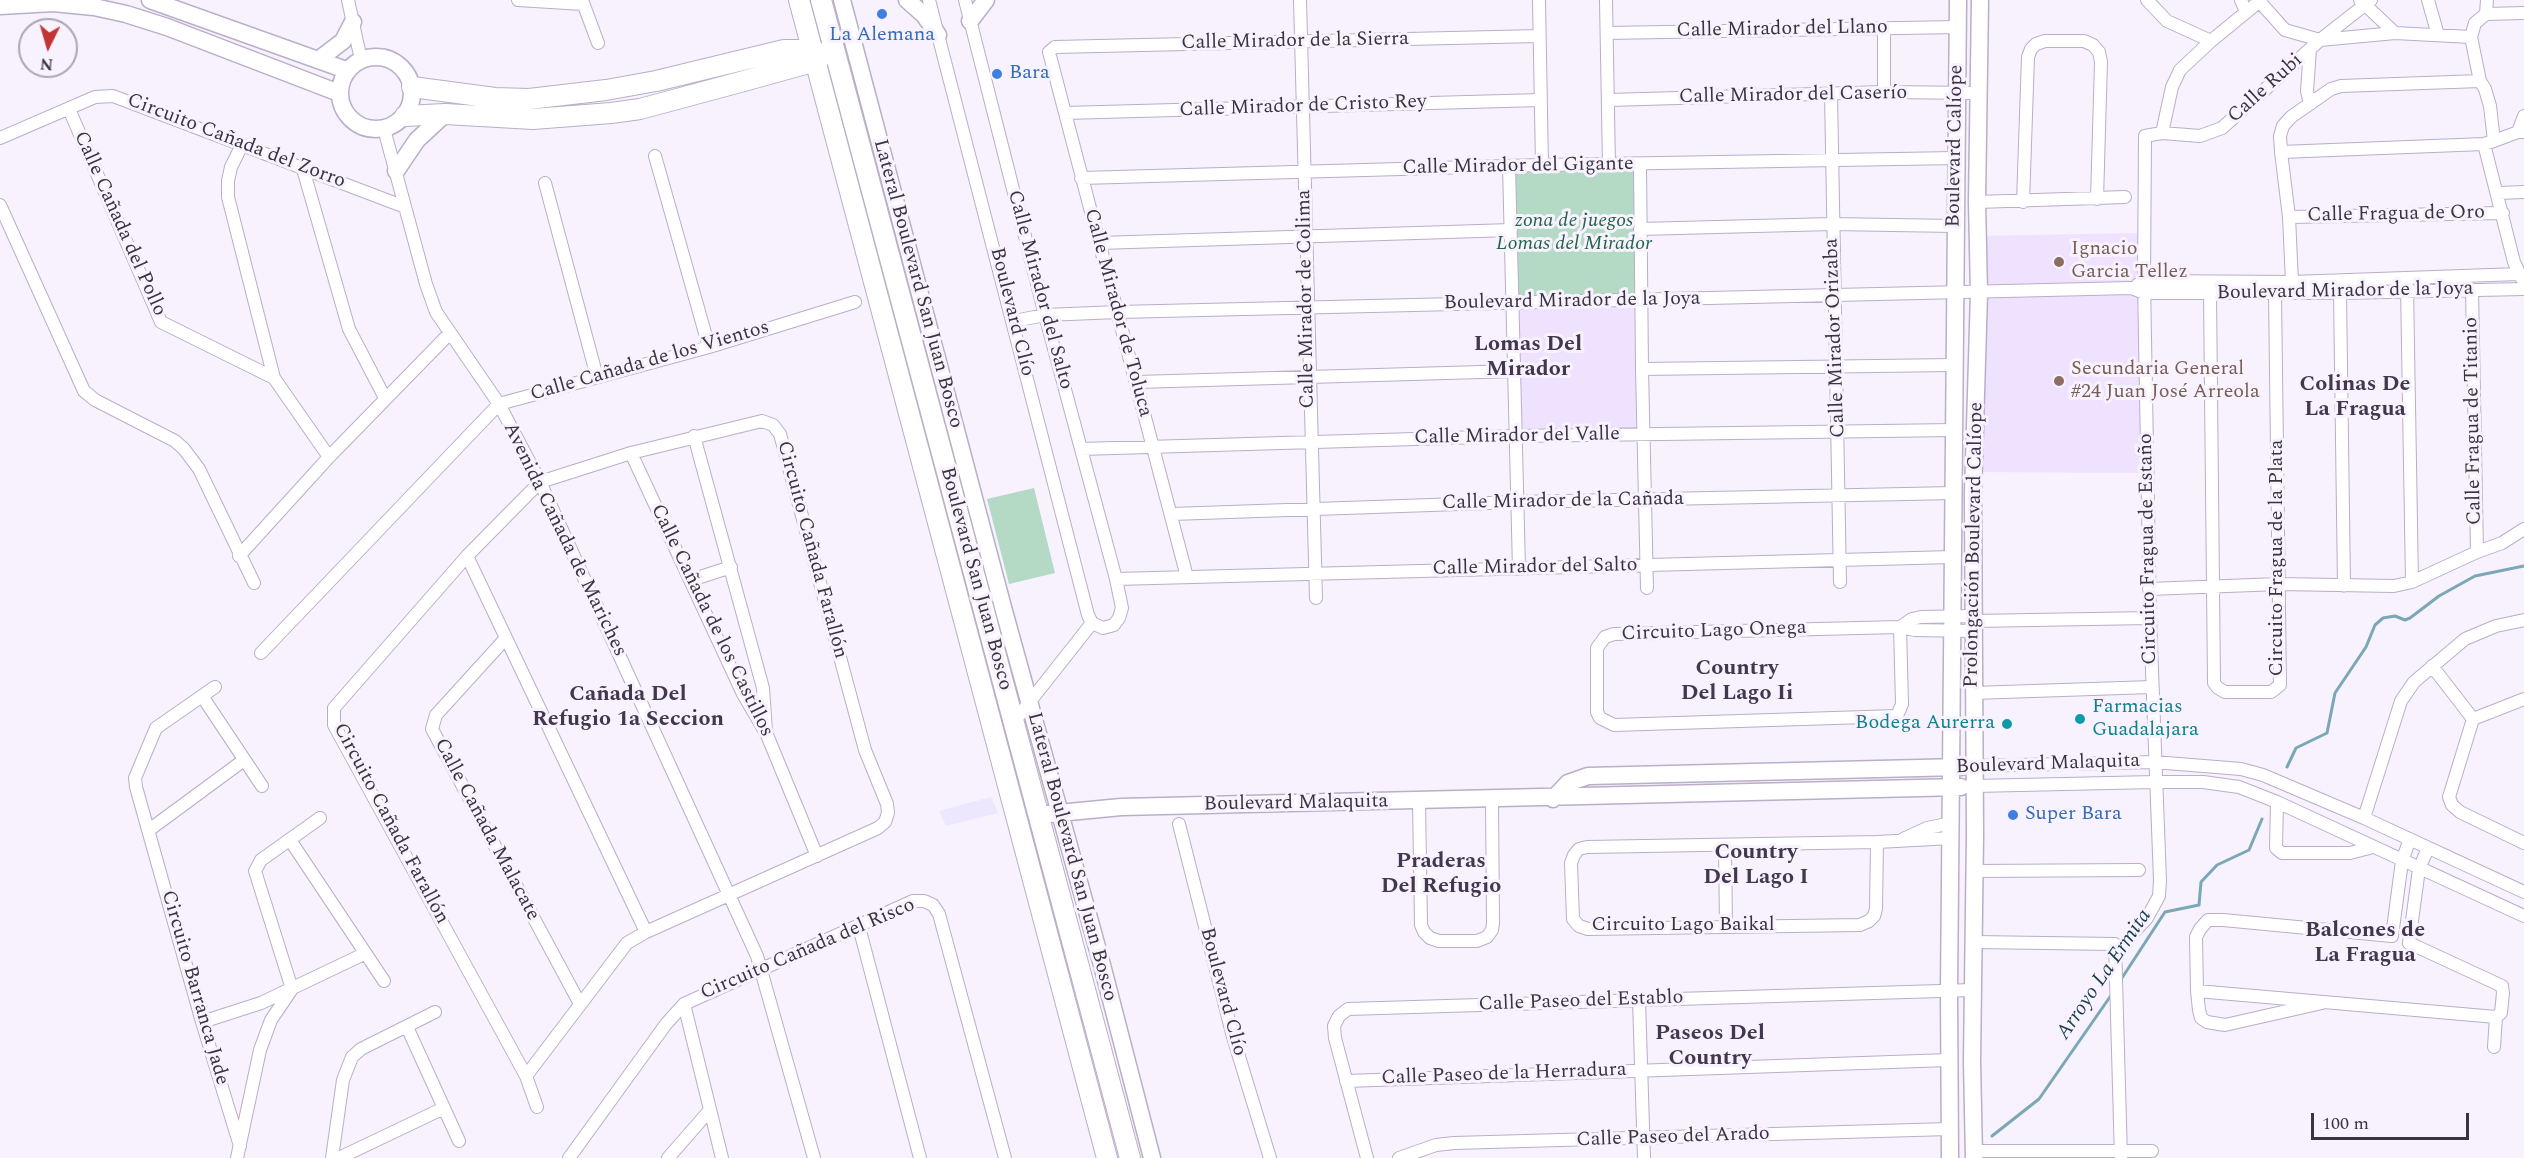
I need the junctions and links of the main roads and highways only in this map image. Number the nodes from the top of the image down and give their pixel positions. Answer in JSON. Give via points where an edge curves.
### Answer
{"nodes":[{"id":1,"x":821,"y":0,"type":"edge"},
{"id":2,"x":801,"y":7,"type":"edge"},
{"id":3,"x":831,"y":34,"type":"junction"},
{"id":4,"x":771,"y":53,"type":"junction"},
{"id":5,"x":817,"y":55,"type":"junction"},
{"id":6,"x":840,"y":68,"type":"junction"},
{"id":7,"x":412,"y":87,"type":"road end"},
{"id":8,"x":849,"y":101,"type":"junction"},
{"id":9,"x":827,"y":105,"type":"junction"},
{"id":10,"x":405,"y":116,"type":"road end"},
{"id":11,"x":1001,"y":679,"type":"junction"},
{"id":12,"x":980,"y":685,"type":"junction"},
{"id":13,"x":1107,"y":1158,"type":"edge"},
{"id":14,"x":1130,"y":1158,"type":"edge"}],
"edges":[{"from":1,"to":3,"type":"main road","name":"Boulevard San Juan Bosco"},
{"from":2,"to":4,"type":"main road","via":[[793,38]]},
{"from":2,"to":5,"type":"main road","name":"Boulevard San Juan Bosco"},
{"from":3,"to":5,"type":"main road"},
{"from":3,"to":6,"type":"main road","name":"Boulevard San Juan Bosco"},
{"from":4,"to":5,"type":"main road","via":[[794,49]]},
{"from":4,"to":7,"type":"main road","via":[[606,90],[529,99]]},
{"from":5,"to":6,"type":"main road"},
{"from":5,"to":9,"type":"main road","name":"Boulevard San Juan Bosco"},
{"from":5,"to":10,"type":"main road","via":[[686,97],[611,113],[533,119]]},
{"from":6,"to":8,"type":"main road","name":"Boulevard San Juan Bosco"},
{"from":8,"to":9,"type":"main road","via":[[833,92]]},
{"from":8,"to":11,"type":"main road","name":"Boulevard San Juan Bosco"},
{"from":9,"to":12,"type":"main road","name":"Boulevard San Juan Bosco"},
{"from":11,"to":12,"type":"main road"},
{"from":11,"to":14,"type":"main road","name":"Boulevard San Juan Bosco"},
{"from":12,"to":13,"type":"main road","name":"Boulevard San Juan Bosco"}]}
